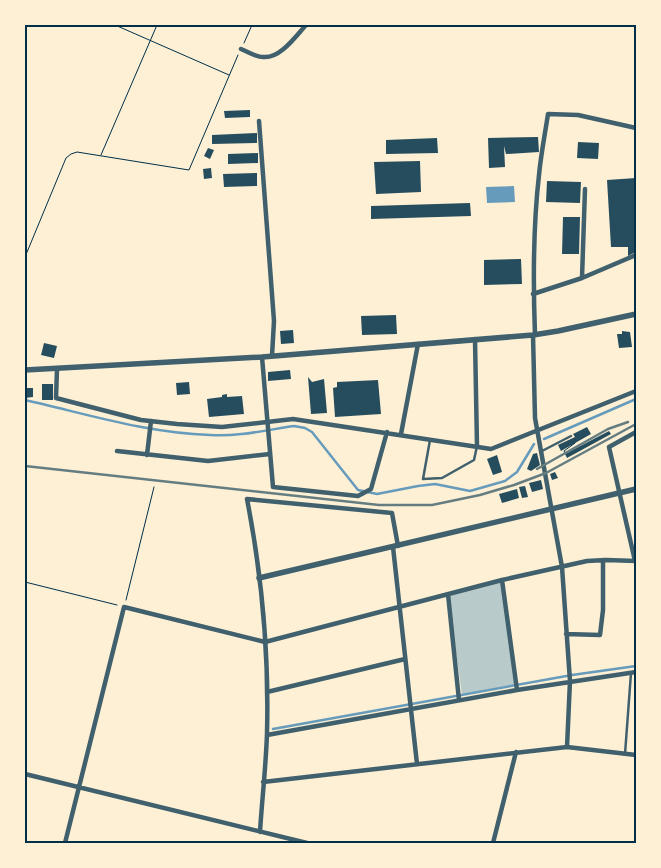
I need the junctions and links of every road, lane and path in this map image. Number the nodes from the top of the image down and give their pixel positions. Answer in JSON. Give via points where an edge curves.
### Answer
{"nodes":[{"id":1,"x":114,"y":25,"type":"edge"},
{"id":2,"x":157,"y":25,"type":"edge"},
{"id":3,"x":252,"y":25,"type":"edge"},
{"id":4,"x":306,"y":25,"type":"edge"},
{"id":5,"x":151,"y":41,"type":"junction"},
{"id":6,"x":241,"y":49,"type":"junction"},
{"id":7,"x":230,"y":75,"type":"junction"},
{"id":8,"x":259,"y":121,"type":"dead end"},
{"id":9,"x":636,"y":128,"type":"edge"},
{"id":10,"x":100,"y":156,"type":"junction"},
{"id":11,"x":585,"y":189,"type":"dead end"},
{"id":12,"x":636,"y":255,"type":"edge"},
{"id":13,"x":25,"y":257,"type":"edge"},
{"id":14,"x":582,"y":278,"type":"junction"},
{"id":15,"x":533,"y":294,"type":"junction"},
{"id":16,"x":636,"y":314,"type":"edge"},
{"id":17,"x":534,"y":335,"type":"junction"},
{"id":18,"x":475,"y":339,"type":"junction"},
{"id":19,"x":418,"y":344,"type":"junction"},
{"id":20,"x":262,"y":356,"type":"junction"},
{"id":21,"x":272,"y":356,"type":"junction"},
{"id":22,"x":57,"y":369,"type":"junction"},
{"id":23,"x":25,"y":370,"type":"edge"},
{"id":24,"x":636,"y":391,"type":"edge"},
{"id":25,"x":151,"y":421,"type":"junction"},
{"id":26,"x":268,"y":422,"type":"junction"},
{"id":27,"x":537,"y":430,"type":"junction"},
{"id":28,"x":386,"y":432,"type":"junction"},
{"id":29,"x":636,"y":432,"type":"edge"},
{"id":30,"x":401,"y":434,"type":"junction"},
{"id":31,"x":571,"y":436,"type":"dead end"},
{"id":32,"x":430,"y":439,"type":"junction"},
{"id":33,"x":575,"y":443,"type":"dead end"},
{"id":34,"x":477,"y":446,"type":"junction"},
{"id":35,"x":117,"y":451,"type":"dead end"},
{"id":36,"x":542,"y":451,"type":"junction"},
{"id":37,"x":146,"y":454,"type":"junction"},
{"id":38,"x":270,"y":454,"type":"junction"},
{"id":39,"x":566,"y":454,"type":"dead end"},
{"id":40,"x":154,"y":487,"type":"dead end"},
{"id":41,"x":636,"y":489,"type":"edge"},
{"id":42,"x":621,"y":493,"type":"junction"},
{"id":43,"x":552,"y":509,"type":"junction"},
{"id":44,"x":636,"y":527,"type":"edge"},
{"id":45,"x":628,"y":528,"type":"junction"},
{"id":46,"x":395,"y":547,"type":"junction"},
{"id":47,"x":603,"y":560,"type":"junction"},
{"id":48,"x":636,"y":561,"type":"edge"},
{"id":49,"x":562,"y":567,"type":"junction"},
{"id":50,"x":259,"y":578,"type":"junction"},
{"id":51,"x":502,"y":580,"type":"junction"},
{"id":52,"x":25,"y":582,"type":"edge"},
{"id":53,"x":448,"y":594,"type":"junction"},
{"id":54,"x":399,"y":606,"type":"junction"},
{"id":55,"x":124,"y":607,"type":"junction"},
{"id":56,"x":566,"y":634,"type":"junction"},
{"id":57,"x":264,"y":642,"type":"junction"},
{"id":58,"x":405,"y":659,"type":"junction"},
{"id":59,"x":634,"y":671,"type":"edge"},
{"id":60,"x":570,"y":682,"type":"junction"},
{"id":61,"x":516,"y":690,"type":"junction"},
{"id":62,"x":267,"y":692,"type":"junction"},
{"id":63,"x":460,"y":700,"type":"junction"},
{"id":64,"x":410,"y":709,"type":"junction"},
{"id":65,"x":267,"y":735,"type":"junction"},
{"id":66,"x":567,"y":747,"type":"junction"},
{"id":67,"x":516,"y":752,"type":"junction"},
{"id":68,"x":626,"y":754,"type":"junction"},
{"id":69,"x":636,"y":755,"type":"edge"},
{"id":70,"x":417,"y":764,"type":"junction"},
{"id":71,"x":25,"y":774,"type":"edge"},
{"id":72,"x":263,"y":782,"type":"junction"},
{"id":73,"x":79,"y":787,"type":"junction"},
{"id":74,"x":260,"y":832,"type":"junction"},
{"id":75,"x":65,"y":843,"type":"edge"},
{"id":76,"x":307,"y":843,"type":"edge"},
{"id":77,"x":494,"y":843,"type":"edge"}],
"edges":[{"from":1,"to":5,"type":"path"},
{"from":2,"to":5,"type":"path"},
{"from":3,"to":6,"type":"path"},
{"from":4,"to":6,"type":"street","via":[[281,51],[270,57],[253,55]]},
{"from":5,"to":7,"type":"path"},
{"from":5,"to":10,"type":"path"},
{"from":6,"to":7,"type":"path"},
{"from":7,"to":10,"type":"path","via":[[189,170]]},
{"from":8,"to":21,"type":"street","via":[[274,321]]},
{"from":9,"to":15,"type":"street","via":[[578,115],[548,114],[539,175]]},
{"from":10,"to":13,"type":"path","via":[[78,152],[66,158]]},
{"from":11,"to":14,"type":"street"},
{"from":12,"to":14,"type":"street"},
{"from":14,"to":15,"type":"street"},
{"from":15,"to":17,"type":"street"},
{"from":16,"to":17,"type":"street"},
{"from":17,"to":18,"type":"street"},
{"from":17,"to":27,"type":"street"},
{"from":18,"to":19,"type":"street"},
{"from":18,"to":34,"type":"street"},
{"from":19,"to":21,"type":"street"},
{"from":19,"to":30,"type":"street"},
{"from":20,"to":21,"type":"street"},
{"from":20,"to":22,"type":"street"},
{"from":20,"to":26,"type":"street"},
{"from":22,"to":23,"type":"street"},
{"from":22,"to":25,"type":"street","via":[[56,398]]},
{"from":24,"to":27,"type":"street"},
{"from":25,"to":26,"type":"street","via":[[222,427]]},
{"from":25,"to":37,"type":"street"},
{"from":26,"to":28,"type":"street","via":[[293,418]]},
{"from":26,"to":38,"type":"street"},
{"from":27,"to":34,"type":"street","via":[[491,449]]},
{"from":27,"to":36,"type":"street"},
{"from":28,"to":30,"type":"street"},
{"from":28,"to":38,"type":"street","via":[[371,488],[358,496],[273,487]]},
{"from":29,"to":42,"type":"street","via":[[609,447]]},
{"from":30,"to":32,"type":"street"},
{"from":31,"to":36,"type":"lane"},
{"from":32,"to":34,"type":"street"},
{"from":32,"to":34,"type":"lane","via":[[423,479],[442,478],[474,460]]},
{"from":33,"to":39,"type":"path","via":[[564,450]]},
{"from":35,"to":37,"type":"street"},
{"from":36,"to":43,"type":"street"},
{"from":37,"to":38,"type":"street","via":[[208,461]]},
{"from":40,"to":55,"type":"path"},
{"from":41,"to":42,"type":"street"},
{"from":42,"to":43,"type":"street"},
{"from":42,"to":45,"type":"street"},
{"from":43,"to":46,"type":"street"},
{"from":43,"to":49,"type":"street"},
{"from":44,"to":45,"type":"street"},
{"from":45,"to":48,"type":"street"},
{"from":46,"to":50,"type":"street"},
{"from":46,"to":50,"type":"street","via":[[392,513],[247,499]]},
{"from":46,"to":54,"type":"street"},
{"from":47,"to":48,"type":"street"},
{"from":47,"to":49,"type":"street"},
{"from":47,"to":56,"type":"street","via":[[600,635]]},
{"from":49,"to":51,"type":"street"},
{"from":49,"to":56,"type":"street"},
{"from":50,"to":57,"type":"street"},
{"from":51,"to":53,"type":"street"},
{"from":51,"to":61,"type":"street"},
{"from":52,"to":55,"type":"path"},
{"from":53,"to":54,"type":"street"},
{"from":53,"to":63,"type":"street"},
{"from":54,"to":57,"type":"street"},
{"from":54,"to":58,"type":"street"},
{"from":55,"to":57,"type":"street"},
{"from":55,"to":73,"type":"street"},
{"from":56,"to":60,"type":"street"},
{"from":57,"to":62,"type":"street"},
{"from":58,"to":62,"type":"street"},
{"from":58,"to":64,"type":"street"},
{"from":59,"to":60,"type":"street"},
{"from":59,"to":68,"type":"lane"},
{"from":60,"to":61,"type":"street"},
{"from":60,"to":66,"type":"street"},
{"from":61,"to":63,"type":"street"},
{"from":62,"to":65,"type":"street"},
{"from":63,"to":64,"type":"street"},
{"from":64,"to":65,"type":"street"},
{"from":64,"to":70,"type":"street"},
{"from":65,"to":72,"type":"street"},
{"from":66,"to":67,"type":"street"},
{"from":66,"to":68,"type":"street"},
{"from":67,"to":70,"type":"street"},
{"from":67,"to":77,"type":"street"},
{"from":68,"to":69,"type":"street"},
{"from":70,"to":72,"type":"street"},
{"from":71,"to":73,"type":"street"},
{"from":72,"to":74,"type":"street"},
{"from":73,"to":74,"type":"street"},
{"from":73,"to":75,"type":"street"},
{"from":74,"to":76,"type":"street"}]}
